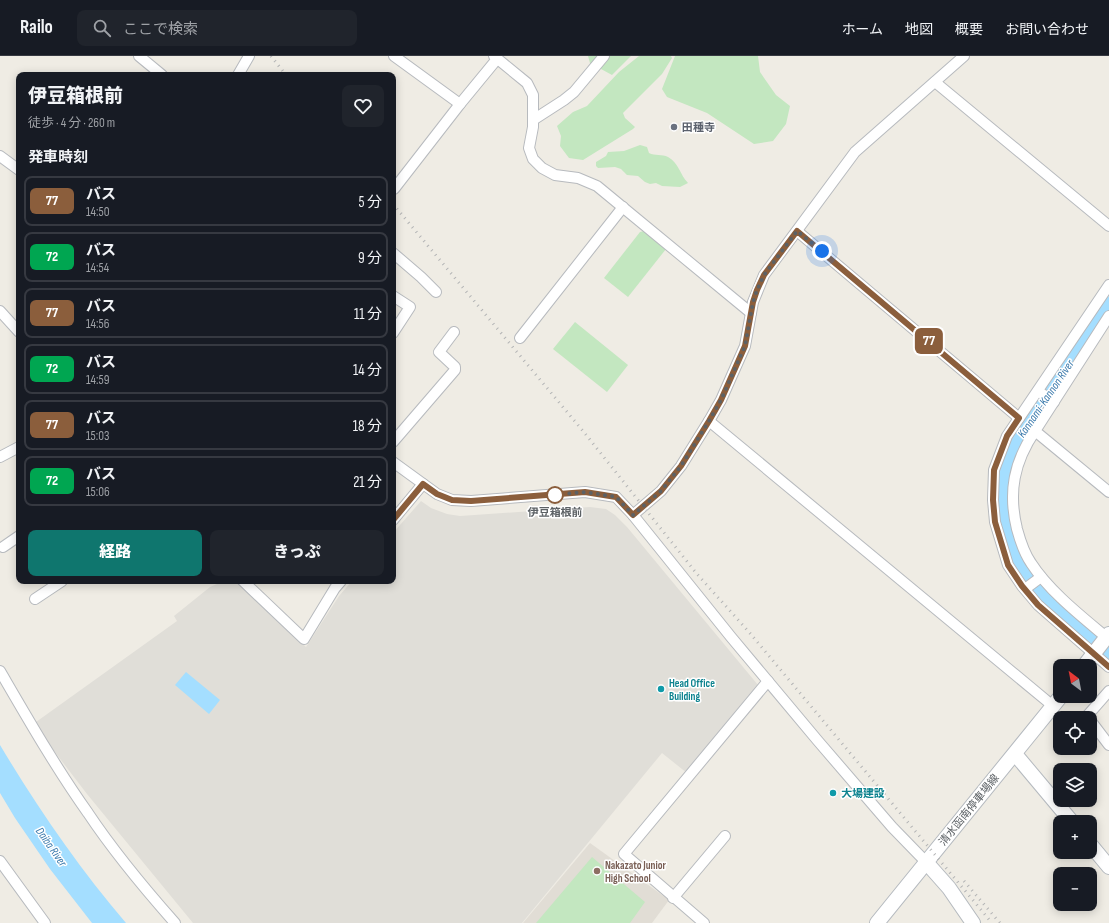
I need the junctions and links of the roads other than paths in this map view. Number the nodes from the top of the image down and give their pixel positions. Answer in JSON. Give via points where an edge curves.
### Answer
{"nodes":[{"id":1,"x":139,"y":56,"type":"edge"},
{"id":2,"x":249,"y":56,"type":"edge"},
{"id":3,"x":394,"y":56,"type":"edge"},
{"id":4,"x":604,"y":56,"type":"edge"},
{"id":5,"x":964,"y":56,"type":"edge"},
{"id":6,"x":496,"y":57,"type":"edge"},
{"id":7,"x":158,"y":72,"type":"edge"},
{"id":8,"x":240,"y":72,"type":"edge"},
{"id":9,"x":935,"y":82,"type":"junction"},
{"id":10,"x":460,"y":104,"type":"junction"},
{"id":11,"x":533,"y":120,"type":"junction"},
{"id":12,"x":0,"y":156,"type":"edge"},
{"id":13,"x":16,"y":168,"type":"edge"},
{"id":14,"x":396,"y":186,"type":"edge"},
{"id":15,"x":623,"y":207,"type":"junction"},
{"id":16,"x":1109,"y":226,"type":"edge"},
{"id":17,"x":797,"y":231,"type":"junction"},
{"id":18,"x":396,"y":255,"type":"edge"},
{"id":19,"x":1109,"y":285,"type":"edge"},
{"id":20,"x":436,"y":292,"type":"dead end"},
{"id":21,"x":396,"y":298,"type":"edge"},
{"id":22,"x":0,"y":311,"type":"edge"},
{"id":23,"x":751,"y":313,"type":"junction"},
{"id":24,"x":1109,"y":316,"type":"edge"},
{"id":25,"x":16,"y":329,"type":"edge"},
{"id":26,"x":396,"y":329,"type":"edge"},
{"id":27,"x":454,"y":332,"type":"dead end"},
{"id":28,"x":520,"y":338,"type":"dead end"},
{"id":29,"x":1053,"y":372,"type":"junction"},
{"id":30,"x":1065,"y":381,"type":"junction"},
{"id":31,"x":1039,"y":392,"type":"junction"},
{"id":32,"x":1052,"y":401,"type":"junction"},
{"id":33,"x":1019,"y":418,"type":"junction"},
{"id":34,"x":709,"y":421,"type":"junction"},
{"id":35,"x":1035,"y":430,"type":"junction"},
{"id":36,"x":396,"y":439,"type":"edge"},
{"id":37,"x":16,"y":449,"type":"edge"},
{"id":38,"x":0,"y":457,"type":"edge"},
{"id":39,"x":396,"y":464,"type":"edge"},
{"id":40,"x":423,"y":484,"type":"junction"},
{"id":41,"x":1109,"y":492,"type":"edge"},
{"id":42,"x":633,"y":515,"type":"junction"},
{"id":43,"x":396,"y":516,"type":"edge"},
{"id":44,"x":16,"y":538,"type":"edge"},
{"id":45,"x":3,"y":547,"type":"dead end"},
{"id":46,"x":1040,"y":578,"type":"junction"},
{"id":47,"x":58,"y":584,"type":"edge"},
{"id":48,"x":246,"y":584,"type":"edge"},
{"id":49,"x":338,"y":584,"type":"edge"},
{"id":50,"x":1027,"y":588,"type":"junction"},
{"id":51,"x":35,"y":599,"type":"dead end"},
{"id":52,"x":1107,"y":637,"type":"edge"},
{"id":53,"x":1095,"y":652,"type":"junction"},
{"id":54,"x":1090,"y":659,"type":"edge"},
{"id":55,"x":1109,"y":667,"type":"edge"},
{"id":56,"x":0,"y":671,"type":"edge"},
{"id":57,"x":768,"y":681,"type":"junction"},
{"id":58,"x":1109,"y":691,"type":"edge"},
{"id":59,"x":1053,"y":698,"type":"edge"},
{"id":60,"x":1055,"y":703,"type":"edge"},
{"id":61,"x":1091,"y":711,"type":"edge"},
{"id":62,"x":1097,"y":729,"type":"edge"},
{"id":63,"x":1109,"y":745,"type":"edge"},
{"id":64,"x":1015,"y":754,"type":"junction"},
{"id":65,"x":1066,"y":815,"type":"edge"},
{"id":66,"x":725,"y":836,"type":"dead end"},
{"id":67,"x":1097,"y":852,"type":"edge"},
{"id":68,"x":0,"y":861,"type":"edge"},
{"id":69,"x":926,"y":862,"type":"junction"},
{"id":70,"x":1109,"y":867,"type":"edge"},
{"id":71,"x":674,"y":898,"type":"junction"},
{"id":72,"x":45,"y":923,"type":"edge"},
{"id":73,"x":175,"y":923,"type":"edge"},
{"id":74,"x":704,"y":923,"type":"edge"},
{"id":75,"x":876,"y":923,"type":"edge"},
{"id":76,"x":973,"y":923,"type":"edge"}],
"edges":[{"from":1,"to":7,"type":"street"},
{"from":2,"to":8,"type":"street"},
{"from":3,"to":10,"type":"street"},
{"from":4,"to":11,"type":"street","via":[[574,92]]},
{"from":5,"to":9,"type":"street"},
{"from":6,"to":10,"type":"street"},
{"from":6,"to":11,"type":"street","via":[[527,83],[533,95]]},
{"from":9,"to":16,"type":"street"},
{"from":9,"to":17,"type":"street","via":[[855,152]]},
{"from":10,"to":14,"type":"street"},
{"from":11,"to":15,"type":"street","via":[[529,148],[533,159],[542,168],[555,175],[578,178],[597,186]]},
{"from":12,"to":13,"type":"street"},
{"from":15,"to":23,"type":"street"},
{"from":15,"to":28,"type":"street"},
{"from":17,"to":23,"type":"street","via":[[764,275]]},
{"from":17,"to":33,"type":"street"},
{"from":18,"to":20,"type":"street"},
{"from":19,"to":29,"type":"street"},
{"from":21,"to":26,"type":"street","via":[[410,308]]},
{"from":22,"to":25,"type":"street"},
{"from":23,"to":34,"type":"street","via":[[745,346]]},
{"from":24,"to":30,"type":"street"},
{"from":27,"to":36,"type":"street","via":[[439,352],[455,366],[455,370]]},
{"from":29,"to":30,"type":"street"},
{"from":29,"to":31,"type":"street"},
{"from":30,"to":32,"type":"street"},
{"from":31,"to":32,"type":"street"},
{"from":31,"to":33,"type":"street"},
{"from":32,"to":35,"type":"street"},
{"from":33,"to":50,"type":"street","via":[[999,453],[994,470],[993,500],[995,522],[1008,565]]},
{"from":34,"to":42,"type":"street","via":[[681,466],[661,491]]},
{"from":34,"to":59,"type":"street"},
{"from":35,"to":41,"type":"street"},
{"from":35,"to":46,"type":"street","via":[[1017,467],[1013,508],[1018,534]]},
{"from":37,"to":38,"type":"street"},
{"from":39,"to":40,"type":"street"},
{"from":40,"to":42,"type":"street","via":[[452,500],[471,501],[585,492],[616,497]]},
{"from":40,"to":43,"type":"street"},
{"from":42,"to":57,"type":"street"},
{"from":44,"to":45,"type":"street"},
{"from":46,"to":50,"type":"street"},
{"from":46,"to":52,"type":"street"},
{"from":47,"to":51,"type":"street"},
{"from":48,"to":49,"type":"street","via":[[304,639]]},
{"from":50,"to":53,"type":"street","via":[[1038,605]]},
{"from":52,"to":53,"type":"main road"},
{"from":53,"to":54,"type":"main road"},
{"from":53,"to":55,"type":"street"},
{"from":56,"to":73,"type":"street","via":[[87,813],[127,867]]},
{"from":57,"to":69,"type":"street","via":[[882,816]]},
{"from":57,"to":71,"type":"street","via":[[624,854]]},
{"from":58,"to":61,"type":"street"},
{"from":60,"to":64,"type":"main road","name":"清水函南停車場線"},
{"from":62,"to":63,"type":"street"},
{"from":64,"to":65,"type":"main road"},
{"from":64,"to":69,"type":"main road","name":"清水函南停車場線"},
{"from":66,"to":71,"type":"street"},
{"from":67,"to":70,"type":"main road"},
{"from":68,"to":72,"type":"street"},
{"from":69,"to":75,"type":"main road","name":"清水函南停車場線"},
{"from":69,"to":76,"type":"main road","via":[[949,888]]},
{"from":71,"to":74,"type":"street"}]}
